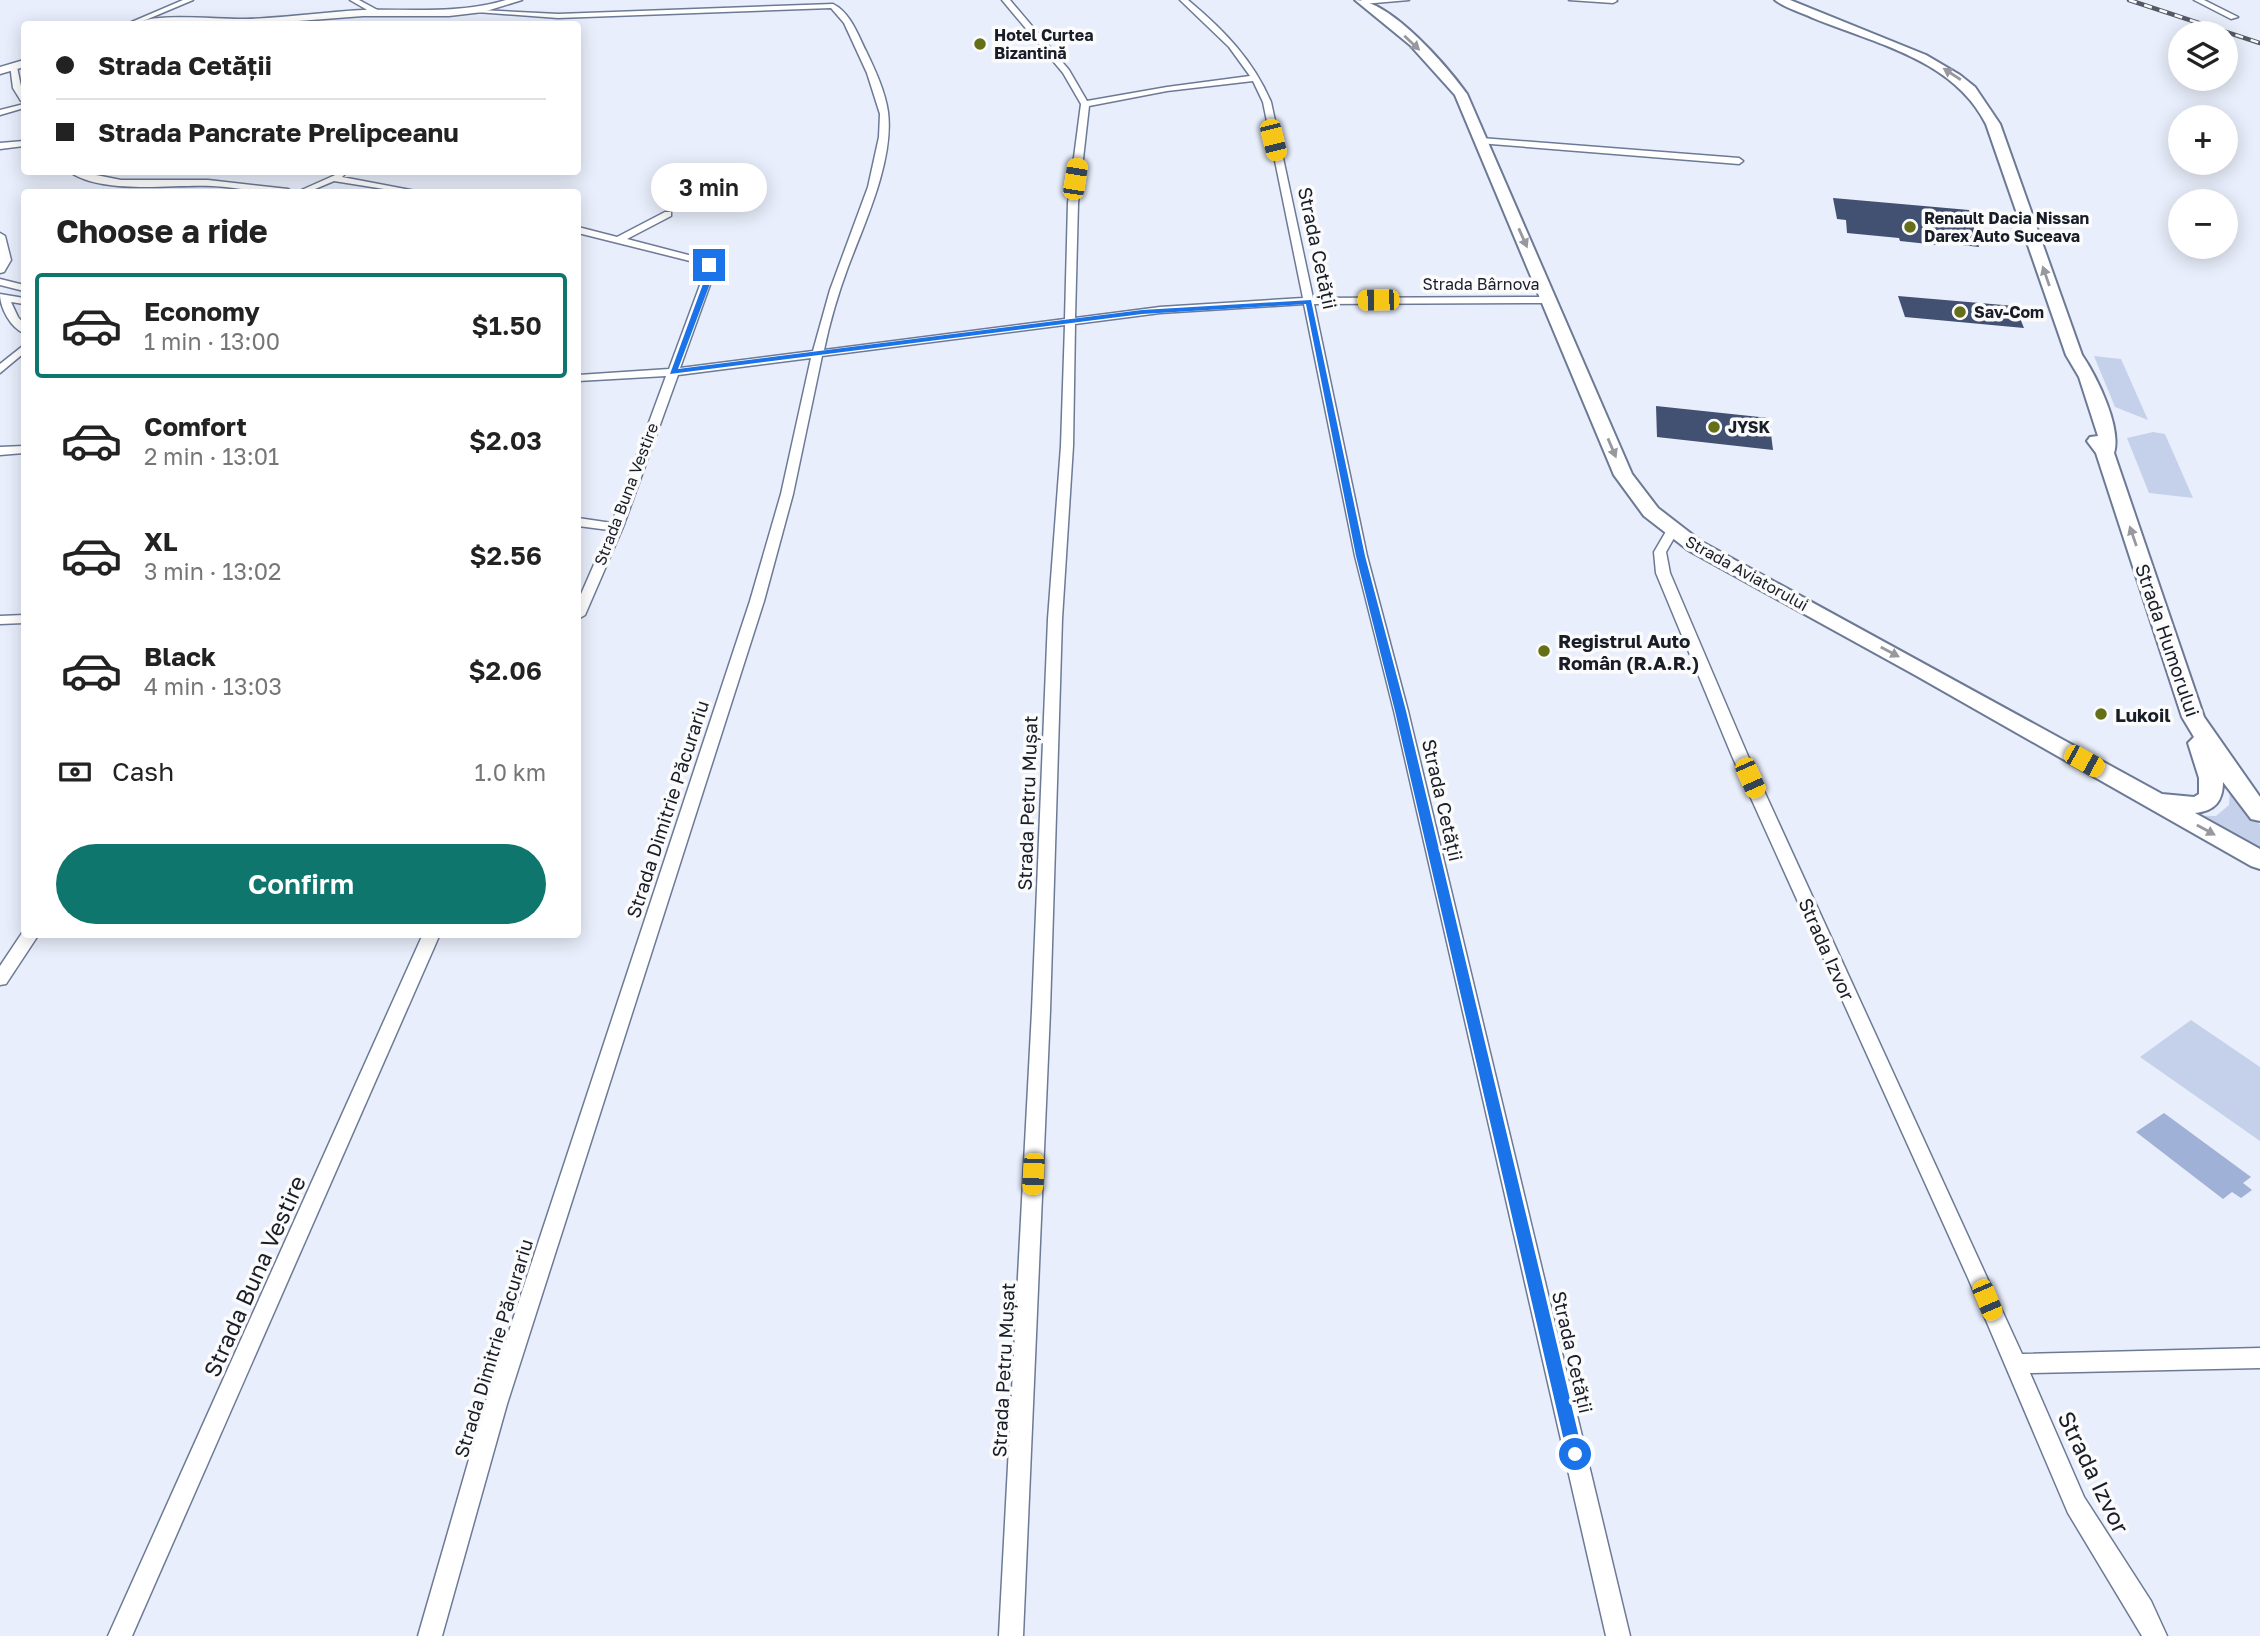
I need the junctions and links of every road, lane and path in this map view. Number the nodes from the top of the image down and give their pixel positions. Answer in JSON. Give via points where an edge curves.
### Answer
{"nodes":[{"id":1,"x":189,"y":0,"type":"edge"},
{"id":2,"x":354,"y":0,"type":"edge"},
{"id":3,"x":517,"y":0,"type":"edge"},
{"id":4,"x":1006,"y":0,"type":"edge"},
{"id":5,"x":1184,"y":0,"type":"edge"},
{"id":6,"x":1405,"y":0,"type":"edge"},
{"id":7,"x":1573,"y":0,"type":"edge"},
{"id":8,"x":1780,"y":0,"type":"edge"},
{"id":9,"x":2198,"y":0,"type":"edge"},
{"id":10,"x":1362,"y":1,"type":"edge"},
{"id":11,"x":1613,"y":1,"type":"edge"},
{"id":12,"x":790,"y":3,"type":"edge"},
{"id":13,"x":836,"y":3,"type":"edge"},
{"id":14,"x":480,"y":12,"type":"junction"},
{"id":15,"x":379,"y":13,"type":"junction"},
{"id":16,"x":558,"y":16,"type":"junction"},
{"id":17,"x":2234,"y":17,"type":"dead end"},
{"id":18,"x":144,"y":21,"type":"edge"},
{"id":19,"x":562,"y":21,"type":"edge"},
{"id":20,"x":19,"y":65,"type":"edge"},
{"id":21,"x":0,"y":71,"type":"edge"},
{"id":22,"x":1257,"y":78,"type":"junction"},
{"id":23,"x":21,"y":94,"type":"edge"},
{"id":24,"x":1085,"y":104,"type":"junction"},
{"id":25,"x":21,"y":107,"type":"edge"},
{"id":26,"x":0,"y":113,"type":"edge"},
{"id":27,"x":1481,"y":141,"type":"junction"},
{"id":28,"x":21,"y":144,"type":"edge"},
{"id":29,"x":0,"y":146,"type":"edge"},
{"id":30,"x":1739,"y":161,"type":"dead end"},
{"id":31,"x":81,"y":175,"type":"edge"},
{"id":32,"x":340,"y":175,"type":"edge"},
{"id":33,"x":332,"y":178,"type":"junction"},
{"id":34,"x":263,"y":189,"type":"edge"},
{"id":35,"x":308,"y":189,"type":"edge"},
{"id":36,"x":398,"y":189,"type":"edge"},
{"id":37,"x":668,"y":214,"type":"dead end"},
{"id":38,"x":581,"y":233,"type":"edge"},
{"id":39,"x":0,"y":236,"type":"edge"},
{"id":40,"x":618,"y":240,"type":"junction"},
{"id":41,"x":0,"y":270,"type":"edge"},
{"id":42,"x":0,"y":282,"type":"edge"},
{"id":43,"x":21,"y":287,"type":"edge"},
{"id":44,"x":3,"y":298,"type":"edge"},
{"id":45,"x":21,"y":300,"type":"edge"},
{"id":46,"x":1550,"y":300,"type":"junction"},
{"id":47,"x":1309,"y":302,"type":"junction"},
{"id":48,"x":19,"y":317,"type":"edge"},
{"id":49,"x":0,"y":320,"type":"edge"},
{"id":50,"x":1072,"y":321,"type":"junction"},
{"id":51,"x":21,"y":351,"type":"edge"},
{"id":52,"x":819,"y":353,"type":"junction"},
{"id":53,"x":0,"y":369,"type":"edge"},
{"id":54,"x":673,"y":372,"type":"junction"},
{"id":55,"x":581,"y":378,"type":"edge"},
{"id":56,"x":21,"y":450,"type":"edge"},
{"id":57,"x":0,"y":451,"type":"edge"},
{"id":58,"x":581,"y":522,"type":"edge"},
{"id":59,"x":617,"y":527,"type":"junction"},
{"id":60,"x":1672,"y":531,"type":"junction"},
{"id":61,"x":581,"y":608,"type":"edge"},
{"id":62,"x":21,"y":619,"type":"edge"},
{"id":63,"x":0,"y":620,"type":"edge"},
{"id":64,"x":2193,"y":717,"type":"junction"},
{"id":65,"x":2152,"y":800,"type":"junction"},
{"id":66,"x":2260,"y":813,"type":"edge"},
{"id":67,"x":2260,"y":860,"type":"edge"},
{"id":68,"x":28,"y":938,"type":"edge"},
{"id":69,"x":430,"y":938,"type":"edge"},
{"id":70,"x":0,"y":979,"type":"edge"},
{"id":71,"x":2260,"y":1358,"type":"edge"},
{"id":72,"x":2015,"y":1364,"type":"junction"},
{"id":73,"x":120,"y":1636,"type":"edge"},
{"id":74,"x":430,"y":1636,"type":"edge"},
{"id":75,"x":1011,"y":1636,"type":"edge"},
{"id":76,"x":1618,"y":1636,"type":"edge"},
{"id":77,"x":2155,"y":1636,"type":"edge"}],
"edges":[{"from":1,"to":18,"type":"street"},
{"from":2,"to":15,"type":"street"},
{"from":3,"to":14,"type":"main road"},
{"from":4,"to":24,"type":"street","via":[[1066,72]]},
{"from":5,"to":22,"type":"street","name":"Strada Cetății"},
{"from":6,"to":10,"type":"street"},
{"from":7,"to":11,"type":"street"},
{"from":64,"to":8,"type":"main road","name":"Strada Humorului","one_way":true,"via":[[2105,453],[2096,442],[2074,375],[2077,363],[1988,112],[1959,79],[1935,64]]},
{"from":9,"to":17,"type":"street"},
{"from":10,"to":27,"type":"main road","name":"Strada Aviatorului","one_way":true,"via":[[1447,76]]},
{"from":12,"to":13,"type":"street"},
{"from":12,"to":16,"type":"street"},
{"from":13,"to":52,"type":"street","name":"Strada Dimitrie Păcurariu","via":[[870,68],[884,114],[873,179],[831,302]]},
{"from":14,"to":15,"type":"main road"},
{"from":14,"to":16,"type":"street"},
{"from":15,"to":18,"type":"main road","via":[[268,21]]},
{"from":16,"to":19,"type":"street"},
{"from":20,"to":21,"type":"main road"},
{"from":20,"to":23,"type":"street"},
{"from":22,"to":24,"type":"street"},
{"from":22,"to":47,"type":"street","name":"Strada Cetății","via":[[1267,102]]},
{"from":24,"to":50,"type":"street","name":"Strada Petru Mușat","via":[[1073,203]]},
{"from":25,"to":26,"type":"street"},
{"from":27,"to":30,"type":"street"},
{"from":27,"to":46,"type":"main road","name":"Strada Aviatorului","one_way":true},
{"from":28,"to":29,"type":"street"},
{"from":31,"to":34,"type":"street"},
{"from":32,"to":33,"type":"street"},
{"from":33,"to":35,"type":"street"},
{"from":33,"to":36,"type":"street"},
{"from":37,"to":40,"type":"street"},
{"from":38,"to":40,"type":"street"},
{"from":39,"to":41,"type":"street","via":[[6,260]]},
{"from":40,"to":54,"type":"street","name":"Strada Buna Vestire","via":[[697,260],[711,268]]},
{"from":42,"to":43,"type":"street"},
{"from":44,"to":45,"type":"street"},
{"from":44,"to":48,"type":"street"},
{"from":46,"to":47,"type":"street","name":"Strada Bârnova"},
{"from":46,"to":60,"type":"main road","name":"Strada Aviatorului","one_way":true,"via":[[1623,475]]},
{"from":47,"to":50,"type":"street","name":"Strada Bârnova","via":[[1160,310]]},
{"from":47,"to":76,"type":"street","name":"Strada Cetății","via":[[1361,556]]},
{"from":48,"to":49,"type":"street"},
{"from":50,"to":52,"type":"street","name":"Strada Bârnova"},
{"from":50,"to":75,"type":"street","name":"Strada Petru Mușat"},
{"from":51,"to":53,"type":"street"},
{"from":52,"to":54,"type":"street","name":"Strada Bârnova"},
{"from":52,"to":74,"type":"street","name":"Strada Dimitrie Păcurariu","via":[[757,601],[496,1404]]},
{"from":54,"to":55,"type":"street","name":"Strada Bârnova"},
{"from":54,"to":59,"type":"street","name":"Strada Buna Vestire"},
{"from":56,"to":57,"type":"street"},
{"from":58,"to":59,"type":"street"},
{"from":59,"to":61,"type":"street","name":"Strada Buna Vestire"},
{"from":60,"to":65,"type":"main road","name":"Strada Aviatorului","one_way":true},
{"from":60,"to":72,"type":"street","name":"Strada Izvor","via":[[1660,552],[1661,562],[1694,649]]},
{"from":62,"to":63,"type":"street"},
{"from":64,"to":65,"type":"main road","via":[[2211,778],[2211,797],[2186,806]]},
{"from":64,"to":66,"type":"main road","name":"Strada Humorului"},
{"from":65,"to":67,"type":"main road","name":"Strada Aviatorului","one_way":true},
{"from":68,"to":70,"type":"street"},
{"from":69,"to":73,"type":"street","name":"Strada Buna Vestire"},
{"from":71,"to":72,"type":"street"},
{"from":72,"to":77,"type":"street","name":"Strada Izvor","via":[[2076,1505]]}]}
